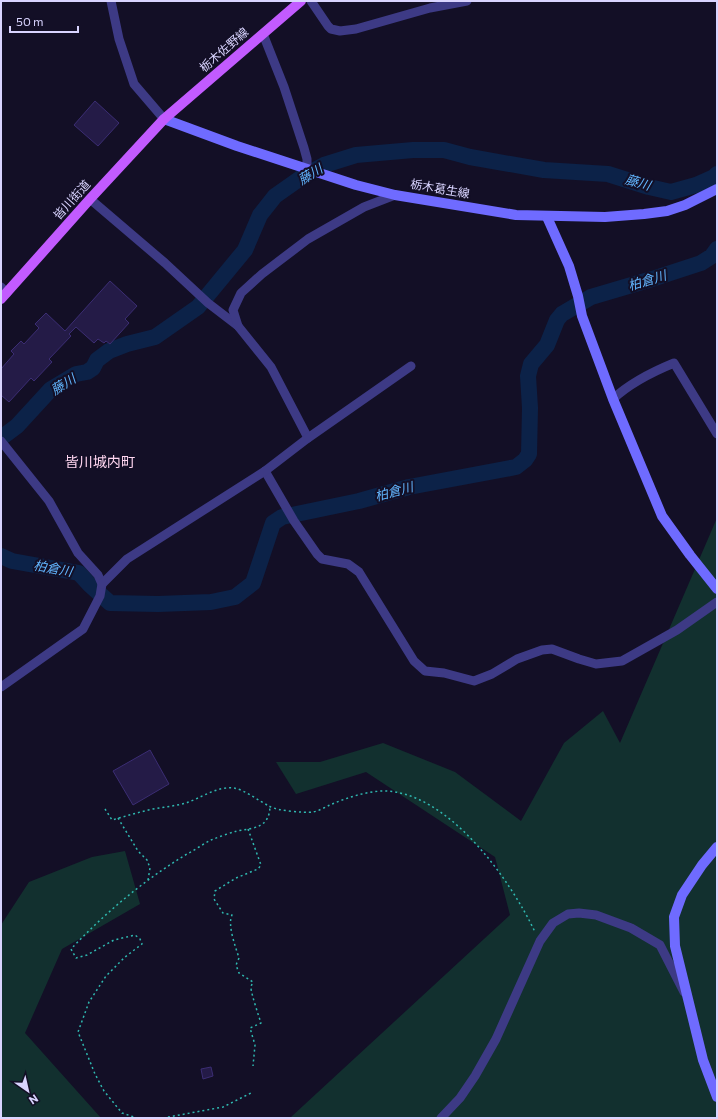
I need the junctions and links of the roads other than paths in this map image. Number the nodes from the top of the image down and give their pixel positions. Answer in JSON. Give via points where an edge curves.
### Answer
{"nodes":[{"id":1,"x":111,"y":1,"type":"edge"},
{"id":2,"x":302,"y":1,"type":"edge"},
{"id":3,"x":311,"y":1,"type":"edge"},
{"id":4,"x":467,"y":1,"type":"edge"},
{"id":5,"x":263,"y":34,"type":"junction"},
{"id":6,"x":164,"y":119,"type":"junction"},
{"id":7,"x":305,"y":169,"type":"junction"},
{"id":8,"x":717,"y":189,"type":"edge"},
{"id":9,"x":395,"y":195,"type":"junction"},
{"id":10,"x":90,"y":199,"type":"junction"},
{"id":11,"x":546,"y":217,"type":"junction"},
{"id":12,"x":3,"y":293,"type":"edge"},
{"id":13,"x":238,"y":326,"type":"junction"},
{"id":14,"x":411,"y":366,"type":"dead end"},
{"id":15,"x":613,"y":399,"type":"junction"},
{"id":16,"x":717,"y":434,"type":"edge"},
{"id":17,"x":308,"y":438,"type":"junction"},
{"id":18,"x":1,"y":441,"type":"edge"},
{"id":19,"x":265,"y":471,"type":"junction"},
{"id":20,"x":102,"y":584,"type":"junction"},
{"id":21,"x":717,"y":589,"type":"edge"},
{"id":22,"x":717,"y":602,"type":"edge"},
{"id":23,"x":1,"y":687,"type":"edge"},
{"id":24,"x":717,"y":847,"type":"edge"},
{"id":25,"x":687,"y":999,"type":"junction"},
{"id":26,"x":717,"y":1097,"type":"edge"},
{"id":27,"x":441,"y":1118,"type":"edge"}],
"edges":[{"from":1,"to":6,"type":"street","via":[[134,84]]},
{"from":2,"to":5,"type":"main road","name":"栃木佐野線"},
{"from":3,"to":4,"type":"street","via":[[328,26],[340,31],[356,29],[453,2]]},
{"from":5,"to":6,"type":"main road","name":"栃木佐野線"},
{"from":5,"to":7,"type":"street","via":[[304,148],[307,159]]},
{"from":6,"to":7,"type":"street","name":"栃木葛生線"},
{"from":6,"to":10,"type":"main road","name":"皆川街道"},
{"from":7,"to":9,"type":"street","name":"栃木葛生線"},
{"from":8,"to":11,"type":"street","name":"栃木葛生線","via":[[685,206],[667,211],[605,217]]},
{"from":9,"to":11,"type":"street","name":"栃木葛生線","via":[[516,215]]},
{"from":9,"to":13,"type":"street","via":[[364,207],[308,239],[262,274],[241,293],[233,310]]},
{"from":10,"to":12,"type":"main road","name":"皆川街道"},
{"from":10,"to":13,"type":"street","via":[[204,300]]},
{"from":11,"to":15,"type":"street","via":[[569,266],[582,316]]},
{"from":13,"to":17,"type":"street","via":[[271,366]]},
{"from":14,"to":17,"type":"street"},
{"from":15,"to":16,"type":"street","via":[[653,372],[674,363]]},
{"from":15,"to":21,"type":"street","via":[[662,516]]},
{"from":17,"to":19,"type":"street"},
{"from":18,"to":20,"type":"street","via":[[48,501],[78,553],[98,575]]},
{"from":19,"to":20,"type":"street","via":[[127,559]]},
{"from":19,"to":22,"type":"street","via":[[287,510],[317,554],[322,559],[348,564],[360,572],[414,661],[425,670],[474,681],[517,659],[552,649],[596,664],[622,661],[677,630]]},
{"from":20,"to":23,"type":"street","via":[[100,596],[83,629]]},
{"from":24,"to":25,"type":"street","via":[[682,895],[674,917],[674,946]]},
{"from":25,"to":26,"type":"street","via":[[703,1060]]},
{"from":25,"to":27,"type":"street","via":[[660,945],[616,922],[596,915],[568,914],[553,923],[540,941],[496,1039],[460,1098]]}]}
